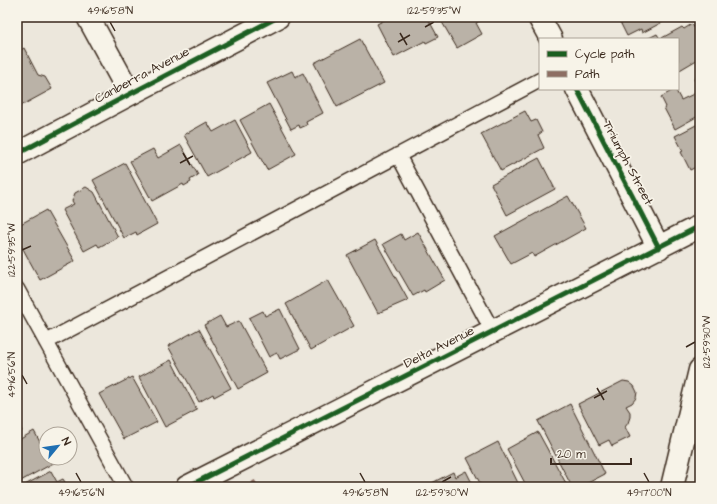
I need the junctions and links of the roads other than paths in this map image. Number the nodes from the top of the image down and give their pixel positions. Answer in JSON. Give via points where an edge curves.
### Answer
{"nodes":[{"id":1,"x":88,"y":17,"type":"edge"},
{"id":2,"x":278,"y":17,"type":"edge"},
{"id":3,"x":539,"y":17,"type":"edge"},
{"id":4,"x":550,"y":38,"type":"edge"},
{"id":5,"x":539,"y":81,"type":"edge"},
{"id":6,"x":578,"y":90,"type":"edge"},
{"id":7,"x":130,"y":94,"type":"junction"},
{"id":8,"x":17,"y":154,"type":"edge"},
{"id":9,"x":398,"y":155,"type":"junction"},
{"id":10,"x":700,"y":226,"type":"edge"},
{"id":11,"x":659,"y":248,"type":"junction"},
{"id":12,"x":17,"y":289,"type":"edge"},
{"id":13,"x":493,"y":332,"type":"junction"},
{"id":14,"x":46,"y":342,"type":"junction"},
{"id":15,"x":700,"y":370,"type":"edge"},
{"id":16,"x":126,"y":487,"type":"edge"},
{"id":17,"x":187,"y":487,"type":"edge"},
{"id":18,"x":672,"y":487,"type":"edge"}],
"edges":[{"from":1,"to":7,"type":"street"},
{"from":2,"to":7,"type":"street","name":"Canberra Avenue"},
{"from":3,"to":4,"type":"street"},
{"from":5,"to":9,"type":"lane"},
{"from":6,"to":11,"type":"street","name":"Triumph Street"},
{"from":7,"to":8,"type":"street","name":"Canberra Avenue"},
{"from":9,"to":13,"type":"lane"},
{"from":9,"to":14,"type":"lane"},
{"from":10,"to":11,"type":"street","name":"Delta Avenue"},
{"from":11,"to":13,"type":"street","name":"Delta Avenue"},
{"from":12,"to":14,"type":"lane"},
{"from":13,"to":17,"type":"street","name":"Delta Avenue"},
{"from":14,"to":16,"type":"lane"},
{"from":15,"to":18,"type":"street"}]}
